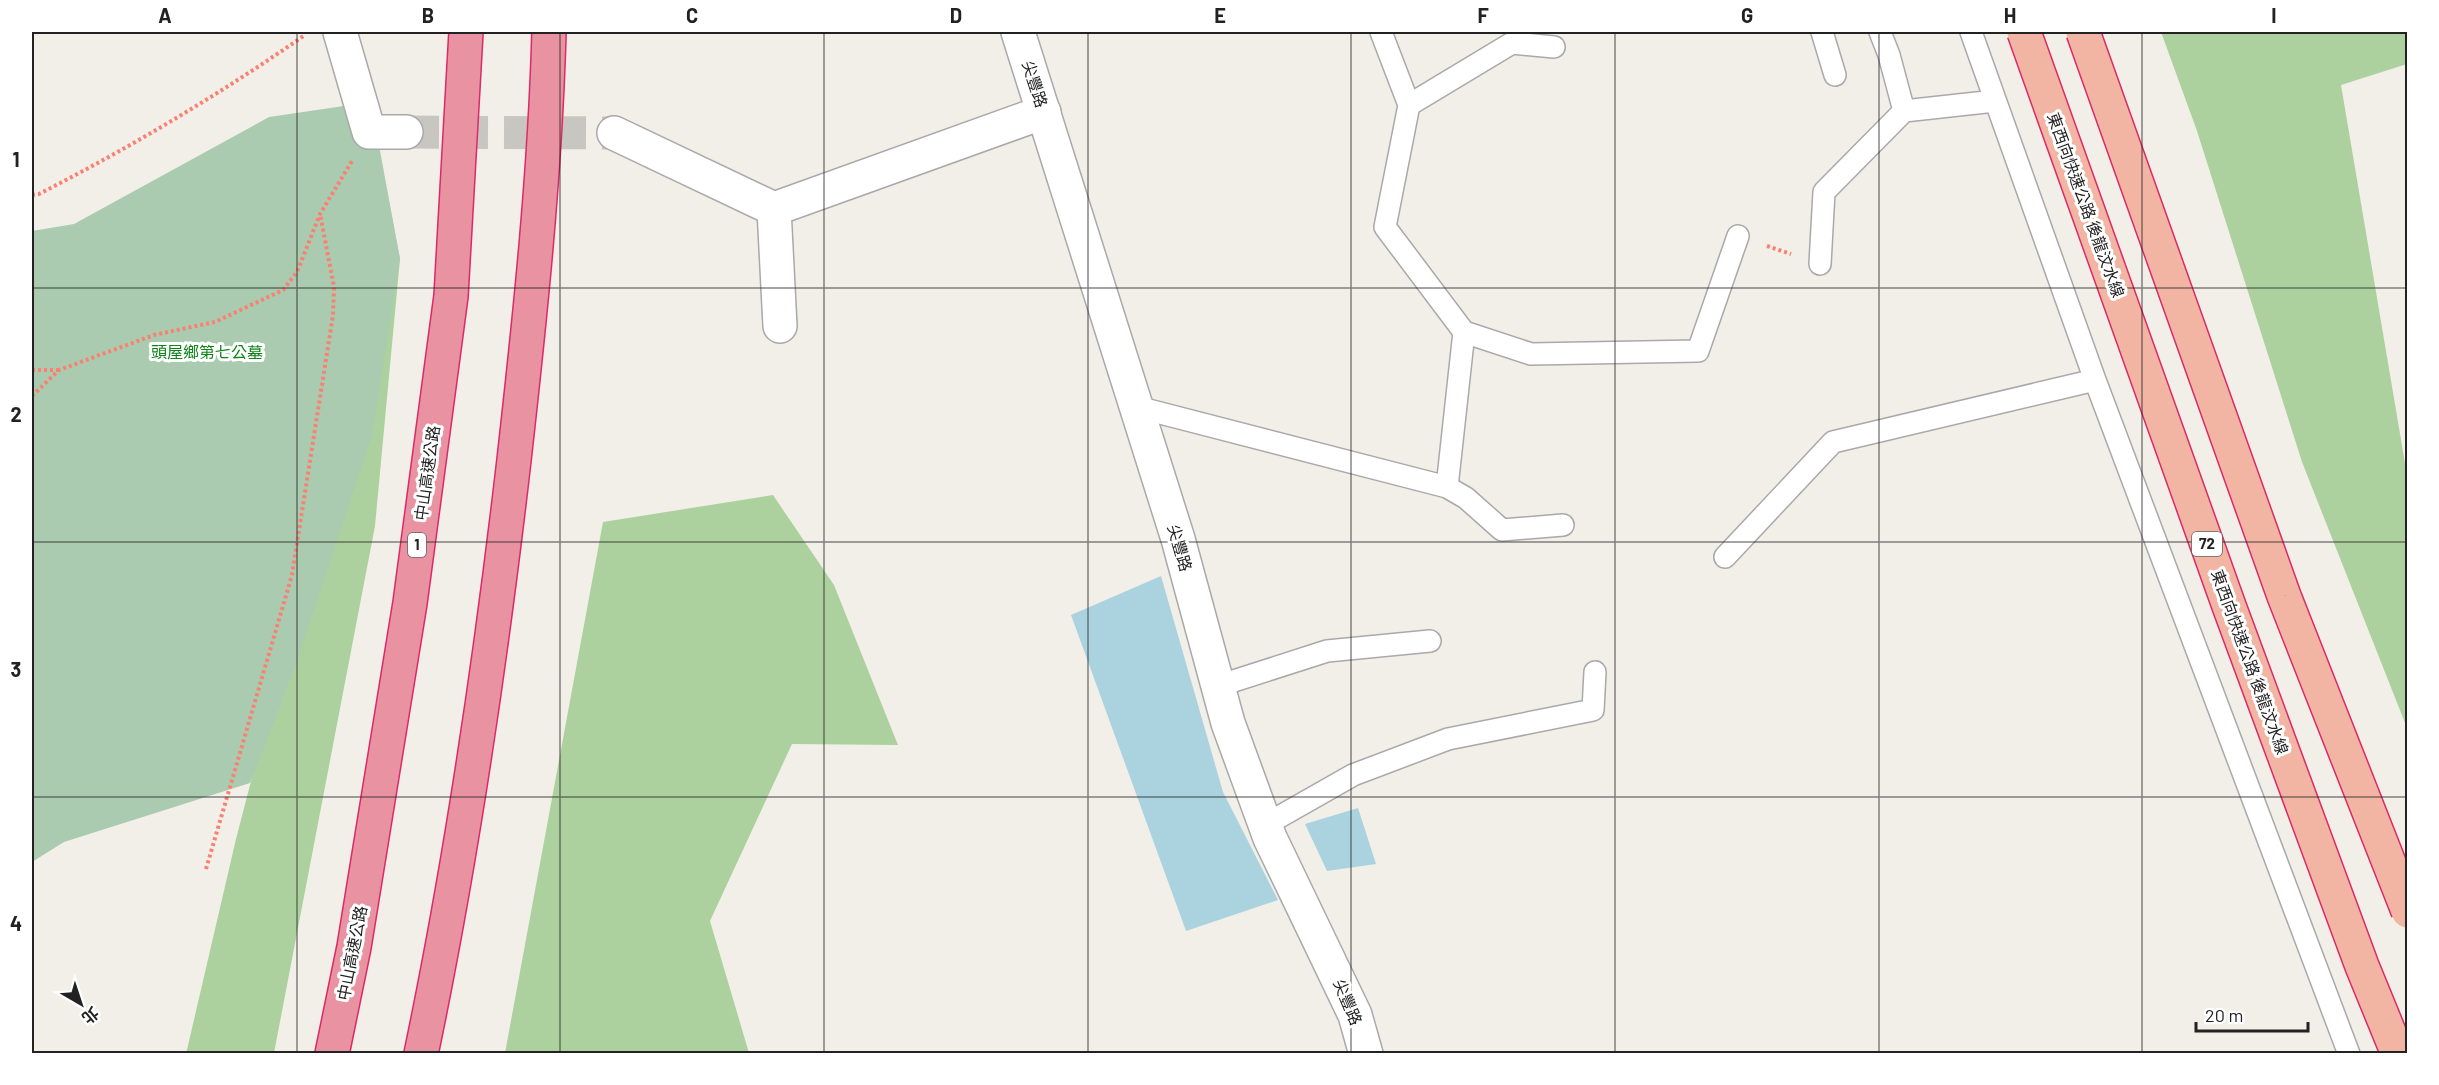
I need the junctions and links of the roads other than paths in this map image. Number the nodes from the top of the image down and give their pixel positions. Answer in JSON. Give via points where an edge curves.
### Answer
{"nodes":[{"id":1,"x":340,"y":32,"type":"edge"},
{"id":2,"x":466,"y":32,"type":"edge"},
{"id":3,"x":549,"y":32,"type":"edge"},
{"id":4,"x":1018,"y":32,"type":"edge"},
{"id":5,"x":1381,"y":32,"type":"edge"},
{"id":6,"x":1822,"y":32,"type":"edge"},
{"id":7,"x":1881,"y":32,"type":"edge"},
{"id":8,"x":1971,"y":32,"type":"edge"},
{"id":9,"x":2024,"y":32,"type":"edge"},
{"id":10,"x":2083,"y":32,"type":"edge"},
{"id":11,"x":1554,"y":47,"type":"dead end"},
{"id":12,"x":1835,"y":75,"type":"dead end"},
{"id":13,"x":1995,"y":101,"type":"junction"},
{"id":14,"x":1409,"y":105,"type":"junction"},
{"id":15,"x":1904,"y":111,"type":"junction"},
{"id":16,"x":1044,"y":112,"type":"junction"},
{"id":17,"x":406,"y":132,"type":"tunnel mouth"},
{"id":18,"x":614,"y":133,"type":"tunnel mouth"},
{"id":19,"x":774,"y":209,"type":"junction"},
{"id":20,"x":1738,"y":236,"type":"road end"},
{"id":21,"x":1820,"y":264,"type":"road end"},
{"id":22,"x":780,"y":326,"type":"dead end"},
{"id":23,"x":1464,"y":332,"type":"junction"},
{"id":24,"x":2095,"y":380,"type":"junction"},
{"id":25,"x":1137,"y":407,"type":"junction"},
{"id":26,"x":1447,"y":487,"type":"junction"},
{"id":27,"x":1563,"y":525,"type":"dead end"},
{"id":28,"x":1725,"y":557,"type":"dead end"},
{"id":29,"x":1430,"y":641,"type":"dead end"},
{"id":30,"x":1595,"y":672,"type":"dead end"},
{"id":31,"x":1218,"y":686,"type":"junction"},
{"id":32,"x":1265,"y":825,"type":"junction"},
{"id":33,"x":2408,"y":911,"type":"edge"},
{"id":34,"x":332,"y":1053,"type":"edge"},
{"id":35,"x":421,"y":1053,"type":"edge"},
{"id":36,"x":1366,"y":1053,"type":"edge"},
{"id":37,"x":2349,"y":1053,"type":"edge"},
{"id":38,"x":2398,"y":1053,"type":"edge"}],
"edges":[{"from":1,"to":17,"type":"street","via":[[369,132]]},
{"from":2,"to":34,"type":"highway","name":"中山高速公路","number":"1","via":[[451,296],[410,603],[354,947]]},
{"from":3,"to":35,"type":"highway","via":[[533,297],[496,612],[440,961]]},
{"from":4,"to":16,"type":"street","name":"尖豐路"},
{"from":5,"to":14,"type":"lane"},
{"from":6,"to":12,"type":"lane"},
{"from":7,"to":15,"type":"lane"},
{"from":8,"to":13,"type":"lane"},
{"from":9,"to":38,"type":"highway","name":"東西向快速公路 後龍汶水線","number":"72","bridge":true,"via":[[2229,606]]},
{"from":10,"to":33,"type":"highway","bridge":true,"via":[[2284,596]]},
{"from":11,"to":14,"type":"lane","via":[[1512,43]]},
{"from":13,"to":15,"type":"lane"},
{"from":13,"to":24,"type":"lane"},
{"from":14,"to":23,"type":"lane","via":[[1385,227]]},
{"from":15,"to":21,"type":"lane","via":[[1824,192]]},
{"from":16,"to":19,"type":"street"},
{"from":16,"to":25,"type":"street","name":"尖豐路"},
{"from":18,"to":19,"type":"street"},
{"from":19,"to":22,"type":"street"},
{"from":20,"to":23,"type":"lane","via":[[1698,351],[1531,354]]},
{"from":23,"to":26,"type":"lane"},
{"from":24,"to":28,"type":"lane","via":[[1833,441]]},
{"from":24,"to":37,"type":"lane"},
{"from":25,"to":26,"type":"lane"},
{"from":25,"to":31,"type":"street","name":"尖豐路"},
{"from":26,"to":27,"type":"lane","via":[[1466,498],[1502,530]]},
{"from":29,"to":31,"type":"lane","via":[[1327,651]]},
{"from":30,"to":32,"type":"lane","via":[[1593,710],[1448,739],[1353,775]]},
{"from":31,"to":32,"type":"street","name":"尖豐路"},
{"from":32,"to":36,"type":"street","name":"尖豐路","via":[[1356,1015]]}]}
